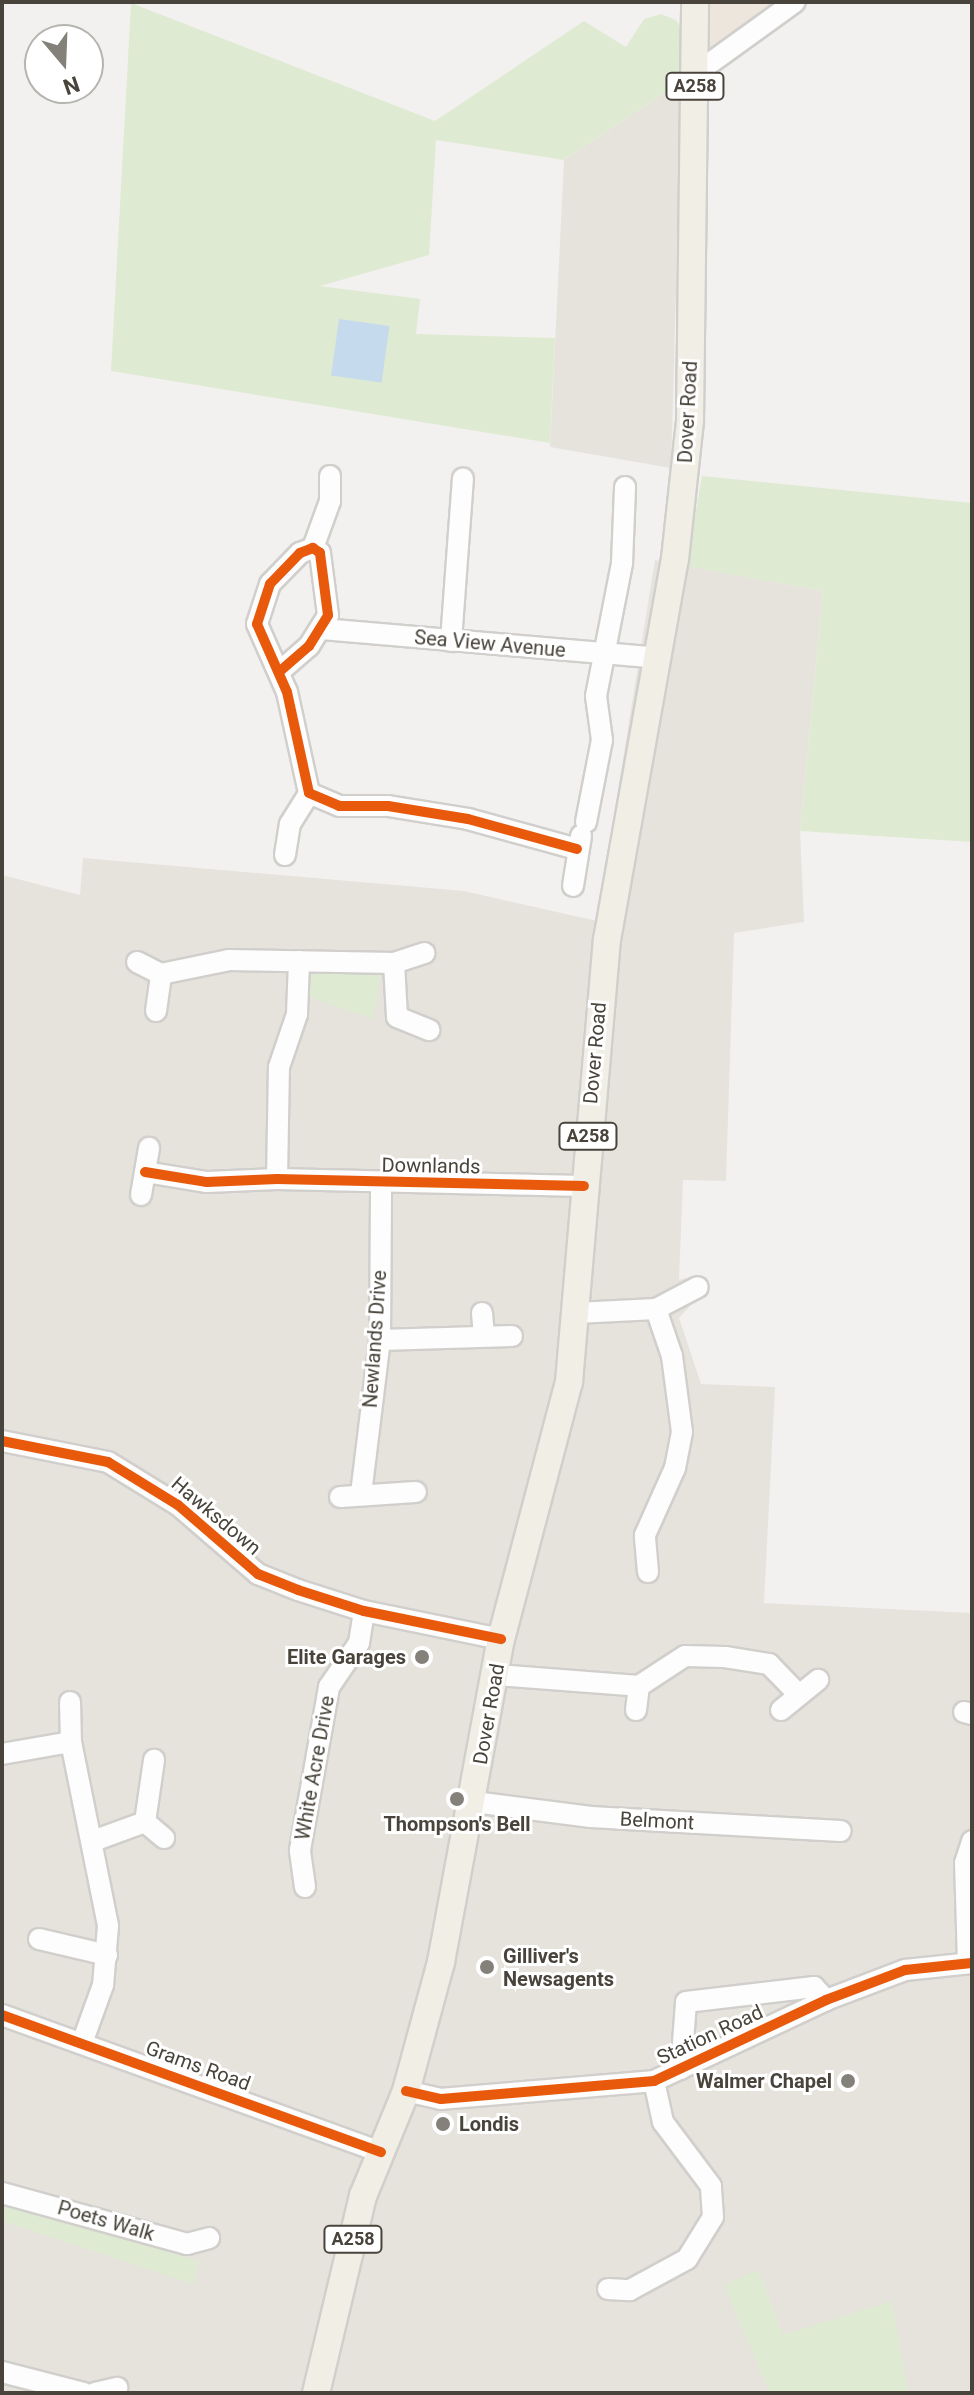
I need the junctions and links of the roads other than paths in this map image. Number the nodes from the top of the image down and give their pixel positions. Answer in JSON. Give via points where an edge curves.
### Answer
{"nodes":[{"id":1,"x":695,"y":2,"type":"edge"},
{"id":2,"x":795,"y":2,"type":"edge"},
{"id":3,"x":695,"y":74,"type":"junction"},
{"id":4,"x":330,"y":476,"type":"dead end"},
{"id":5,"x":463,"y":478,"type":"dead end"},
{"id":6,"x":625,"y":487,"type":"dead end"},
{"id":7,"x":313,"y":548,"type":"junction"},
{"id":8,"x":322,"y":629,"type":"junction"},
{"id":9,"x":451,"y":641,"type":"junction"},
{"id":10,"x":607,"y":654,"type":"junction"},
{"id":11,"x":658,"y":658,"type":"junction"},
{"id":12,"x":279,"y":672,"type":"junction"},
{"id":13,"x":309,"y":793,"type":"junction"},
{"id":14,"x":582,"y":834,"type":"junction"},
{"id":15,"x":285,"y":855,"type":"dead end"},
{"id":16,"x":573,"y":886,"type":"dead end"},
{"id":17,"x":424,"y":953,"type":"dead end"},
{"id":18,"x":299,"y":961,"type":"junction"},
{"id":19,"x":137,"y":962,"type":"dead end"},
{"id":20,"x":394,"y":963,"type":"junction"},
{"id":21,"x":161,"y":974,"type":"junction"},
{"id":22,"x":156,"y":1011,"type":"dead end"},
{"id":23,"x":429,"y":1030,"type":"dead end"},
{"id":24,"x":149,"y":1148,"type":"dead end"},
{"id":25,"x":145,"y":1172,"type":"junction"},
{"id":26,"x":277,"y":1179,"type":"junction"},
{"id":27,"x":381,"y":1183,"type":"junction"},
{"id":28,"x":584,"y":1186,"type":"junction"},
{"id":29,"x":141,"y":1195,"type":"dead end"},
{"id":30,"x":698,"y":1287,"type":"dead end"},
{"id":31,"x":656,"y":1309,"type":"junction"},
{"id":32,"x":482,"y":1313,"type":"dead end"},
{"id":33,"x":576,"y":1313,"type":"junction"},
{"id":34,"x":484,"y":1335,"type":"junction"},
{"id":35,"x":512,"y":1336,"type":"dead end"},
{"id":36,"x":380,"y":1340,"type":"junction"},
{"id":37,"x":2,"y":1441,"type":"edge"},
{"id":38,"x":416,"y":1492,"type":"dead end"},
{"id":39,"x":648,"y":1572,"type":"dead end"},
{"id":40,"x":364,"y":1611,"type":"junction"},
{"id":41,"x":501,"y":1639,"type":"junction"},
{"id":42,"x":497,"y":1675,"type":"junction"},
{"id":43,"x":818,"y":1680,"type":"dead end"},
{"id":44,"x":639,"y":1686,"type":"junction"},
{"id":45,"x":799,"y":1695,"type":"junction"},
{"id":46,"x":70,"y":1702,"type":"dead end"},
{"id":47,"x":636,"y":1710,"type":"dead end"},
{"id":48,"x":781,"y":1710,"type":"dead end"},
{"id":49,"x":71,"y":1742,"type":"junction"},
{"id":50,"x":2,"y":1754,"type":"edge"},
{"id":51,"x":154,"y":1760,"type":"dead end"},
{"id":52,"x":474,"y":1802,"type":"junction"},
{"id":53,"x":145,"y":1822,"type":"junction"},
{"id":54,"x":841,"y":1831,"type":"dead end"},
{"id":55,"x":164,"y":1838,"type":"dead end"},
{"id":56,"x":93,"y":1841,"type":"junction"},
{"id":57,"x":972,"y":1841,"type":"edge"},
{"id":58,"x":305,"y":1887,"type":"dead end"},
{"id":59,"x":39,"y":1939,"type":"dead end"},
{"id":60,"x":107,"y":1955,"type":"junction"},
{"id":61,"x":970,"y":1963,"type":"edge"},
{"id":62,"x":826,"y":2000,"type":"junction"},
{"id":63,"x":2,"y":2015,"type":"edge"},
{"id":64,"x":82,"y":2043,"type":"junction"},
{"id":65,"x":681,"y":2069,"type":"junction"},
{"id":66,"x":654,"y":2081,"type":"junction"},
{"id":67,"x":406,"y":2091,"type":"junction"},
{"id":68,"x":381,"y":2152,"type":"junction"},
{"id":69,"x":2,"y":2193,"type":"edge"},
{"id":70,"x":209,"y":2238,"type":"dead end"},
{"id":71,"x":608,"y":2289,"type":"dead end"},
{"id":72,"x":2,"y":2372,"type":"edge"},
{"id":73,"x":117,"y":2388,"type":"dead end"},
{"id":74,"x":84,"y":2393,"type":"edge"},
{"id":75,"x":95,"y":2393,"type":"edge"},
{"id":76,"x":316,"y":2393,"type":"edge"}],
"edges":[{"from":1,"to":3,"type":"main road","name":"Dover Road","number":"A258"},
{"from":2,"to":3,"type":"street"},
{"from":3,"to":11,"type":"main road","name":"Dover Road","number":"A258","via":[[690,420],[682,515]]},
{"from":4,"to":7,"type":"street","via":[[330,501]]},
{"from":5,"to":9,"type":"street"},
{"from":6,"to":10,"type":"street","via":[[622,563]]},
{"from":7,"to":8,"type":"street","via":[[320,553],[327,588],[328,615]]},
{"from":7,"to":12,"type":"street","via":[[300,553],[270,584],[257,624]]},
{"from":8,"to":9,"type":"street","name":"Sea View Avenue"},
{"from":8,"to":12,"type":"street"},
{"from":9,"to":10,"type":"street","name":"Sea View Avenue"},
{"from":10,"to":11,"type":"street","name":"Sea View Avenue"},
{"from":10,"to":14,"type":"street","via":[[596,696],[602,740]]},
{"from":11,"to":28,"type":"main road","name":"Dover Road","number":"A258","via":[[607,940]]},
{"from":12,"to":13,"type":"street"},
{"from":13,"to":14,"type":"street","via":[[339,806],[388,806]]},
{"from":13,"to":15,"type":"street","via":[[290,824]]},
{"from":14,"to":16,"type":"street"},
{"from":17,"to":20,"type":"street"},
{"from":18,"to":20,"type":"street"},
{"from":18,"to":21,"type":"street","via":[[229,960]]},
{"from":18,"to":26,"type":"street","via":[[297,1014],[279,1067]]},
{"from":19,"to":21,"type":"street"},
{"from":20,"to":23,"type":"street","via":[[397,1017]]},
{"from":21,"to":22,"type":"street"},
{"from":24,"to":25,"type":"street"},
{"from":25,"to":26,"type":"street","name":"Downlands","via":[[207,1182]]},
{"from":25,"to":29,"type":"street"},
{"from":26,"to":27,"type":"street","name":"Downlands"},
{"from":27,"to":28,"type":"street","name":"Downlands"},
{"from":27,"to":36,"type":"street","name":"Newlands Drive"},
{"from":28,"to":33,"type":"main road","name":"Dover Road","number":"A258"},
{"from":30,"to":31,"type":"street"},
{"from":31,"to":33,"type":"street"},
{"from":31,"to":39,"type":"street","via":[[672,1356],[682,1432],[675,1468],[645,1535]]},
{"from":32,"to":34,"type":"street"},
{"from":33,"to":41,"type":"main road","name":"Dover Road","number":"A258","via":[[559,1432]]},
{"from":34,"to":35,"type":"street"},
{"from":34,"to":36,"type":"street"},
{"from":36,"to":38,"type":"street","name":"Newlands Drive","via":[[351,1495]]},
{"from":37,"to":40,"type":"street","name":"Hawksdown","via":[[108,1462],[178,1505],[258,1574]]},
{"from":40,"to":41,"type":"street","name":"Hawksdown"},
{"from":40,"to":58,"type":"street","name":"White Acre Drive","via":[[359,1643],[329,1687],[300,1850]]},
{"from":41,"to":42,"type":"main road","name":"Dover Road","number":"A258"},
{"from":42,"to":44,"type":"street"},
{"from":42,"to":52,"type":"main road","name":"Dover Road","number":"A258"},
{"from":43,"to":45,"type":"street"},
{"from":44,"to":45,"type":"street","via":[[685,1656],[725,1657],[769,1664]]},
{"from":44,"to":47,"type":"street"},
{"from":45,"to":48,"type":"street"},
{"from":46,"to":49,"type":"street"},
{"from":49,"to":50,"type":"street"},
{"from":49,"to":56,"type":"street"},
{"from":51,"to":53,"type":"street"},
{"from":52,"to":54,"type":"street","name":"Belmont","via":[[591,1817]]},
{"from":52,"to":67,"type":"main road","name":"Dover Road","number":"A258","via":[[441,1962]]},
{"from":53,"to":55,"type":"street"},
{"from":53,"to":56,"type":"street"},
{"from":56,"to":60,"type":"street","via":[[108,1926]]},
{"from":57,"to":61,"type":"street","via":[[965,1863]]},
{"from":59,"to":60,"type":"street"},
{"from":60,"to":64,"type":"street","via":[[103,1985]]},
{"from":61,"to":62,"type":"street","name":"Station Road","via":[[905,1970]]},
{"from":62,"to":65,"type":"street","name":"Station Road"},
{"from":62,"to":65,"type":"street","name":"Station Road","via":[[814,1987],[686,2002]]},
{"from":63,"to":64,"type":"street","name":"Grams Road"},
{"from":64,"to":68,"type":"street","name":"Grams Road"},
{"from":65,"to":66,"type":"street","name":"Station Road"},
{"from":66,"to":67,"type":"street","name":"Station Road","via":[[441,2099]]},
{"from":66,"to":71,"type":"street","via":[[663,2122],[711,2186],[713,2217],[687,2259],[630,2290]]},
{"from":67,"to":68,"type":"main road","number":"A258"},
{"from":68,"to":76,"type":"main road","number":"A258","via":[[363,2196]]},
{"from":69,"to":70,"type":"street","name":"Poets Walk","via":[[187,2244]]},
{"from":72,"to":74,"type":"street"},
{"from":73,"to":75,"type":"street"}]}
